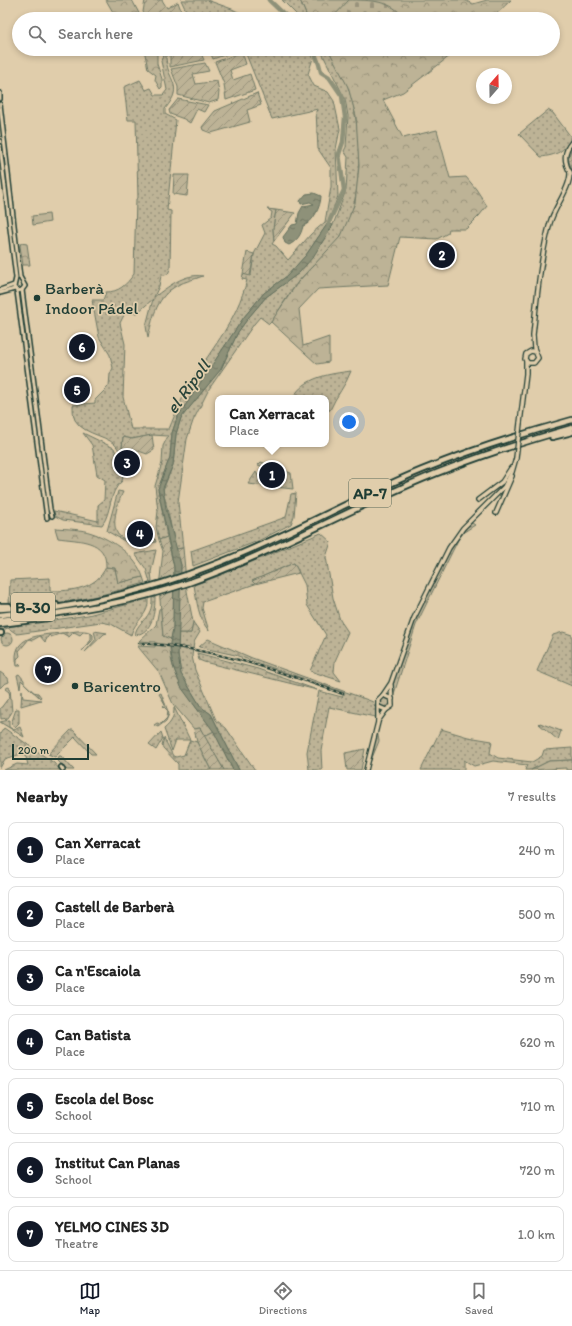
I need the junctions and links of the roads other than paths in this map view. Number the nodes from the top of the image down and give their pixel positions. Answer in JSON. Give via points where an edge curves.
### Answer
{"nodes":[{"id":1,"x":0,"y":93,"type":"edge"},
{"id":2,"x":0,"y":99,"type":"edge"},
{"id":3,"x":0,"y":104,"type":"edge"},
{"id":4,"x":572,"y":142,"type":"edge"},
{"id":5,"x":0,"y":146,"type":"edge"},
{"id":6,"x":571,"y":174,"type":"edge"},
{"id":7,"x":572,"y":182,"type":"edge"},
{"id":8,"x":564,"y":191,"type":"junction"},
{"id":9,"x":22,"y":282,"type":"junction"},
{"id":10,"x":15,"y":284,"type":"junction"},
{"id":11,"x":0,"y":290,"type":"edge"},
{"id":12,"x":16,"y":290,"type":"junction"},
{"id":13,"x":22,"y":290,"type":"junction"},
{"id":14,"x":0,"y":293,"type":"edge"},
{"id":15,"x":534,"y":335,"type":"junction"},
{"id":16,"x":529,"y":352,"type":"junction"},
{"id":17,"x":536,"y":352,"type":"junction"},
{"id":18,"x":526,"y":361,"type":"junction"},
{"id":19,"x":533,"y":364,"type":"junction"},
{"id":20,"x":526,"y":374,"type":"junction"},
{"id":21,"x":572,"y":420,"type":"edge"},
{"id":22,"x":39,"y":423,"type":"junction"},
{"id":23,"x":34,"y":424,"type":"junction"},
{"id":24,"x":572,"y":428,"type":"edge"},
{"id":25,"x":572,"y":432,"type":"edge"},
{"id":26,"x":532,"y":439,"type":"junction"},
{"id":27,"x":516,"y":458,"type":"junction"},
{"id":28,"x":514,"y":467,"type":"junction"},
{"id":29,"x":478,"y":500,"type":"dead end"},
{"id":30,"x":496,"y":513,"type":"dead end"},
{"id":31,"x":52,"y":516,"type":"dead end"},
{"id":32,"x":47,"y":518,"type":"dead end"},
{"id":33,"x":117,"y":595,"type":"junction"},
{"id":34,"x":65,"y":604,"type":"junction"},
{"id":35,"x":0,"y":606,"type":"edge"},
{"id":36,"x":0,"y":609,"type":"edge"},
{"id":37,"x":62,"y":614,"type":"junction"},
{"id":38,"x":0,"y":615,"type":"edge"},
{"id":39,"x":0,"y":620,"type":"edge"},
{"id":40,"x":0,"y":625,"type":"edge"},
{"id":41,"x":391,"y":684,"type":"junction"},
{"id":42,"x":383,"y":695,"type":"junction"},
{"id":43,"x":392,"y":699,"type":"junction"},
{"id":44,"x":378,"y":707,"type":"junction"},
{"id":45,"x":386,"y":710,"type":"junction"},
{"id":46,"x":378,"y":722,"type":"junction"},
{"id":47,"x":366,"y":770,"type":"edge"}],
"edges":[{"from":1,"to":2,"type":"street"},
{"from":3,"to":9,"type":"street"},
{"from":4,"to":6,"type":"main road","via":[[567,148],[565,159]]},
{"from":5,"to":10,"type":"street"},
{"from":6,"to":8,"type":"main road"},
{"from":7,"to":8,"type":"main road"},
{"from":8,"to":15,"type":"main road","via":[[547,234]]},
{"from":9,"to":10,"type":"street"},
{"from":9,"to":13,"type":"street","via":[[25,286]]},
{"from":10,"to":11,"type":"street"},
{"from":10,"to":12,"type":"street"},
{"from":12,"to":13,"type":"street"},
{"from":12,"to":14,"type":"street"},
{"from":12,"to":23,"type":"street"},
{"from":13,"to":22,"type":"street"},
{"from":15,"to":16,"type":"main road"},
{"from":15,"to":17,"type":"main road"},
{"from":16,"to":17,"type":"main road"},
{"from":16,"to":18,"type":"main road","via":[[525,356]]},
{"from":17,"to":19,"type":"main road","via":[[538,360]]},
{"from":18,"to":19,"type":"main road"},
{"from":18,"to":20,"type":"main road"},
{"from":19,"to":20,"type":"main road"},
{"from":20,"to":27,"type":"main road","bridge":true},
{"from":21,"to":33,"type":"highway","number":"AP-7","via":[[492,444],[426,468],[266,543],[203,569]]},
{"from":22,"to":23,"type":"street","via":[[37,426]]},
{"from":22,"to":31,"type":"street"},
{"from":23,"to":32,"type":"street"},
{"from":24,"to":26,"type":"highway","number":"AP-7"},
{"from":25,"to":26,"type":"highway"},
{"from":26,"to":37,"type":"highway","number":"AP-7","via":[[479,456],[415,482],[260,555],[204,577],[146,596]]},
{"from":27,"to":28,"type":"main road"},
{"from":27,"to":29,"type":"main road","via":[[504,479]]},
{"from":28,"to":30,"type":"main road"},
{"from":28,"to":41,"type":"main road","via":[[506,484],[452,543],[409,629]]},
{"from":33,"to":34,"type":"highway"},
{"from":33,"to":38,"type":"highway","number":"AP-7","via":[[84,604]]},
{"from":34,"to":35,"type":"highway"},
{"from":34,"to":36,"type":"highway","number":"B-30"},
{"from":37,"to":39,"type":"highway","number":"AP-7"},
{"from":37,"to":40,"type":"highway","number":"B-30"},
{"from":41,"to":42,"type":"main road"},
{"from":41,"to":43,"type":"main road"},
{"from":42,"to":43,"type":"main road"},
{"from":42,"to":44,"type":"main road","via":[[378,700]]},
{"from":43,"to":45,"type":"main road","via":[[392,706]]},
{"from":44,"to":45,"type":"main road"},
{"from":44,"to":46,"type":"main road"},
{"from":45,"to":46,"type":"main road"},
{"from":46,"to":47,"type":"main road"}]}
